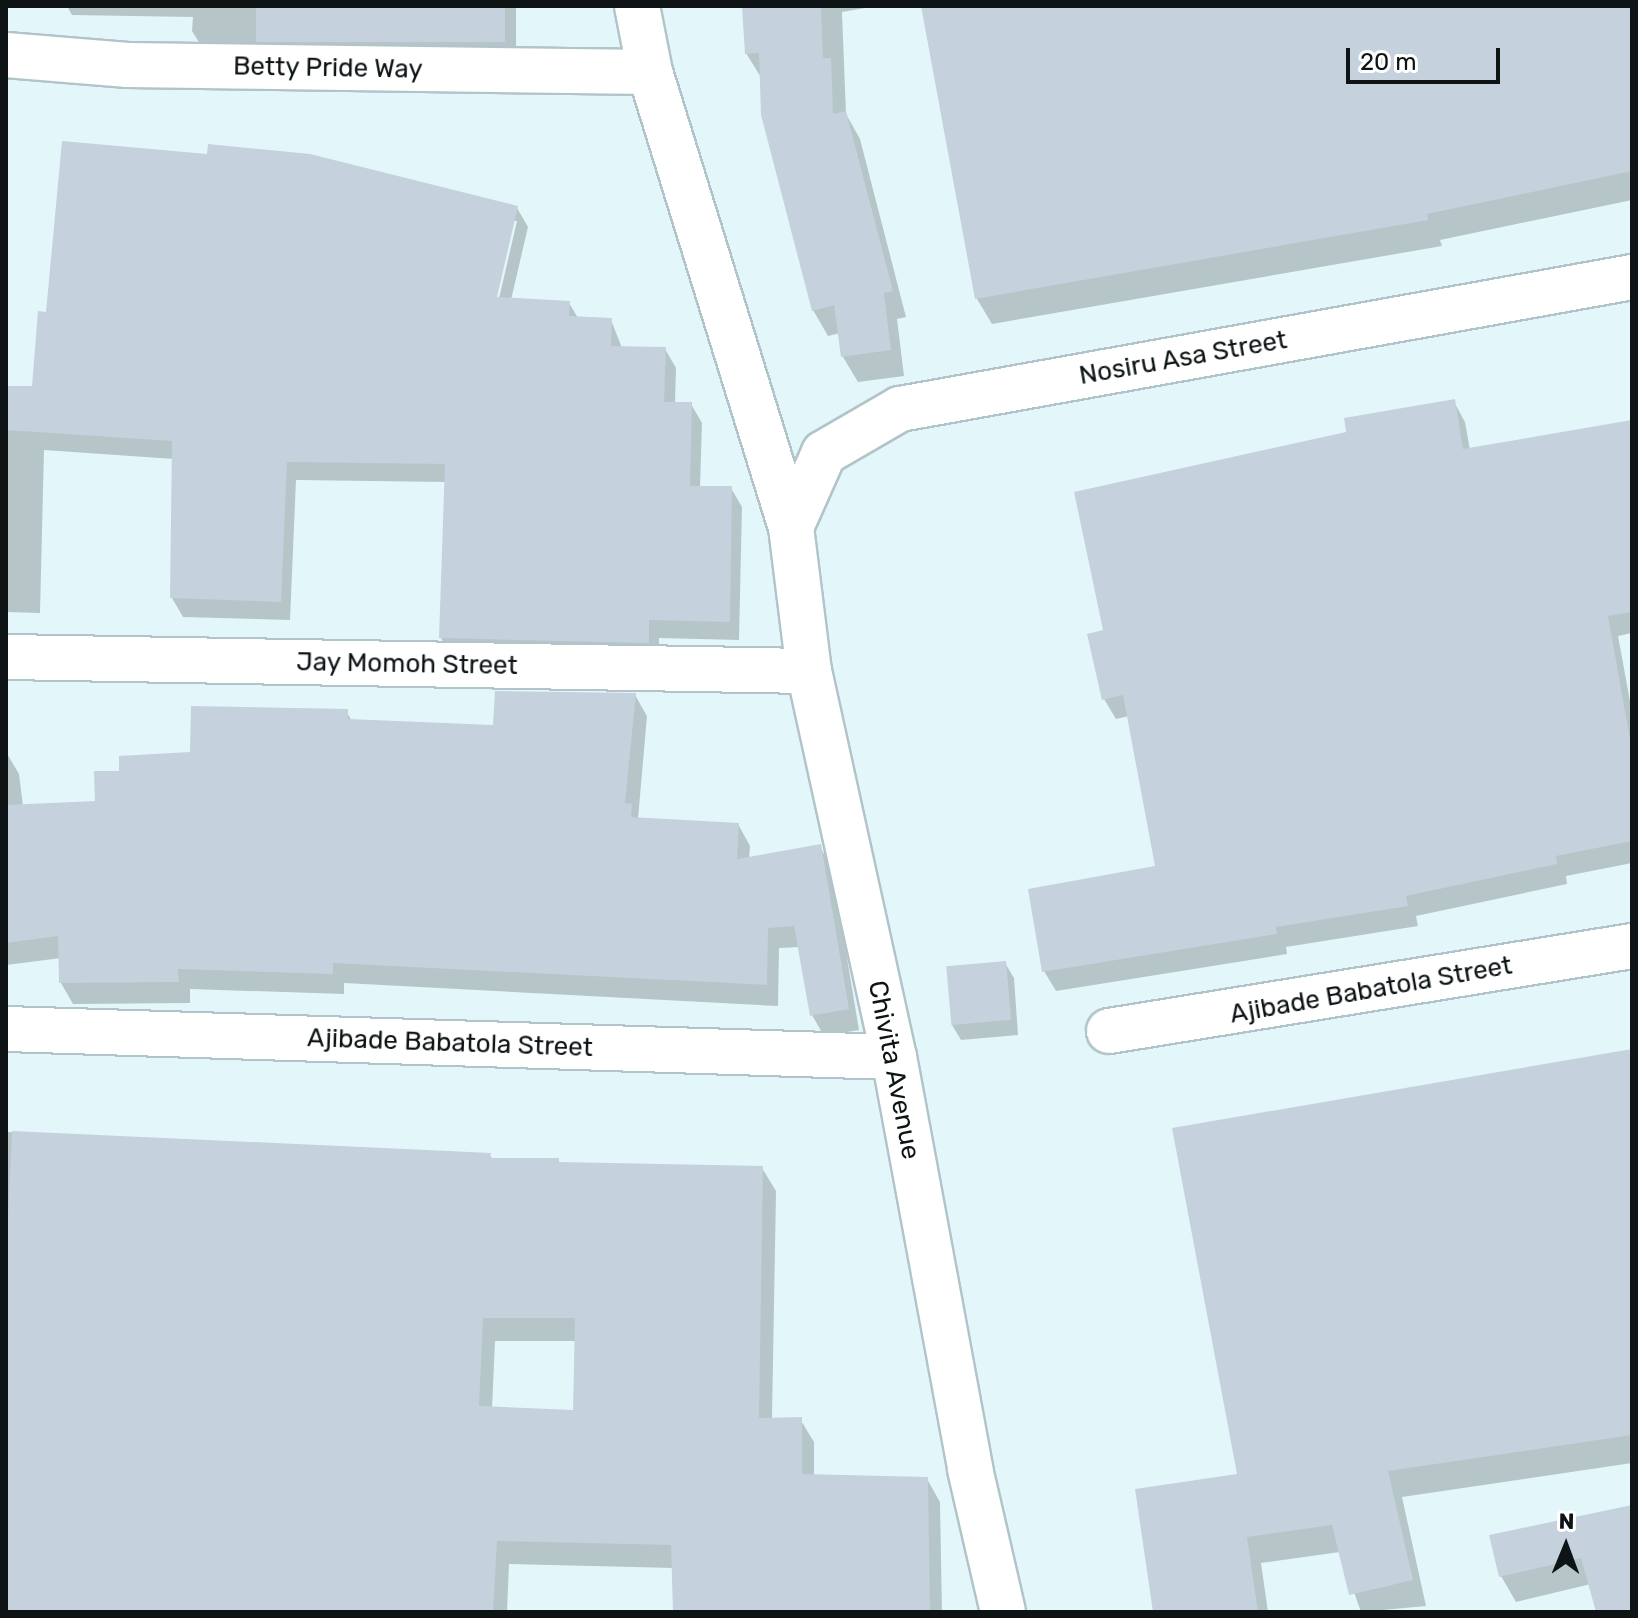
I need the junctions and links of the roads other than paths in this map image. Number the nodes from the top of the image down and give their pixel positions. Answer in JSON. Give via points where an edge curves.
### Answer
{"nodes":[{"id":1,"x":637,"y":6,"type":"edge"},
{"id":2,"x":6,"y":55,"type":"edge"},
{"id":3,"x":650,"y":72,"type":"junction"},
{"id":4,"x":1632,"y":277,"type":"edge"},
{"id":5,"x":791,"y":527,"type":"junction"},
{"id":6,"x":6,"y":657,"type":"edge"},
{"id":7,"x":809,"y":671,"type":"junction"},
{"id":8,"x":1632,"y":946,"type":"edge"},
{"id":9,"x":6,"y":1029,"type":"edge"},
{"id":10,"x":1109,"y":1031,"type":"dead end"},
{"id":11,"x":894,"y":1057,"type":"junction"},
{"id":12,"x":1003,"y":1612,"type":"edge"}],
"edges":[{"from":1,"to":3,"type":"street","name":"Chivita Avenue"},
{"from":2,"to":3,"type":"street","name":"Betty Pride Way","via":[[128,65]]},
{"from":3,"to":5,"type":"street","name":"Chivita Avenue"},
{"from":4,"to":5,"type":"street","name":"Nosiru Asa Street","via":[[900,409],[824,453]]},
{"from":5,"to":7,"type":"street","name":"Chivita Avenue"},
{"from":6,"to":7,"type":"street","name":"Jay Momoh Street"},
{"from":7,"to":11,"type":"street","name":"Chivita Avenue"},
{"from":8,"to":10,"type":"street","name":"Ajibade Babatola Street"},
{"from":9,"to":11,"type":"street","name":"Ajibade Babatola Street"},
{"from":11,"to":12,"type":"street","name":"Chivita Avenue","via":[[970,1469]]}]}
